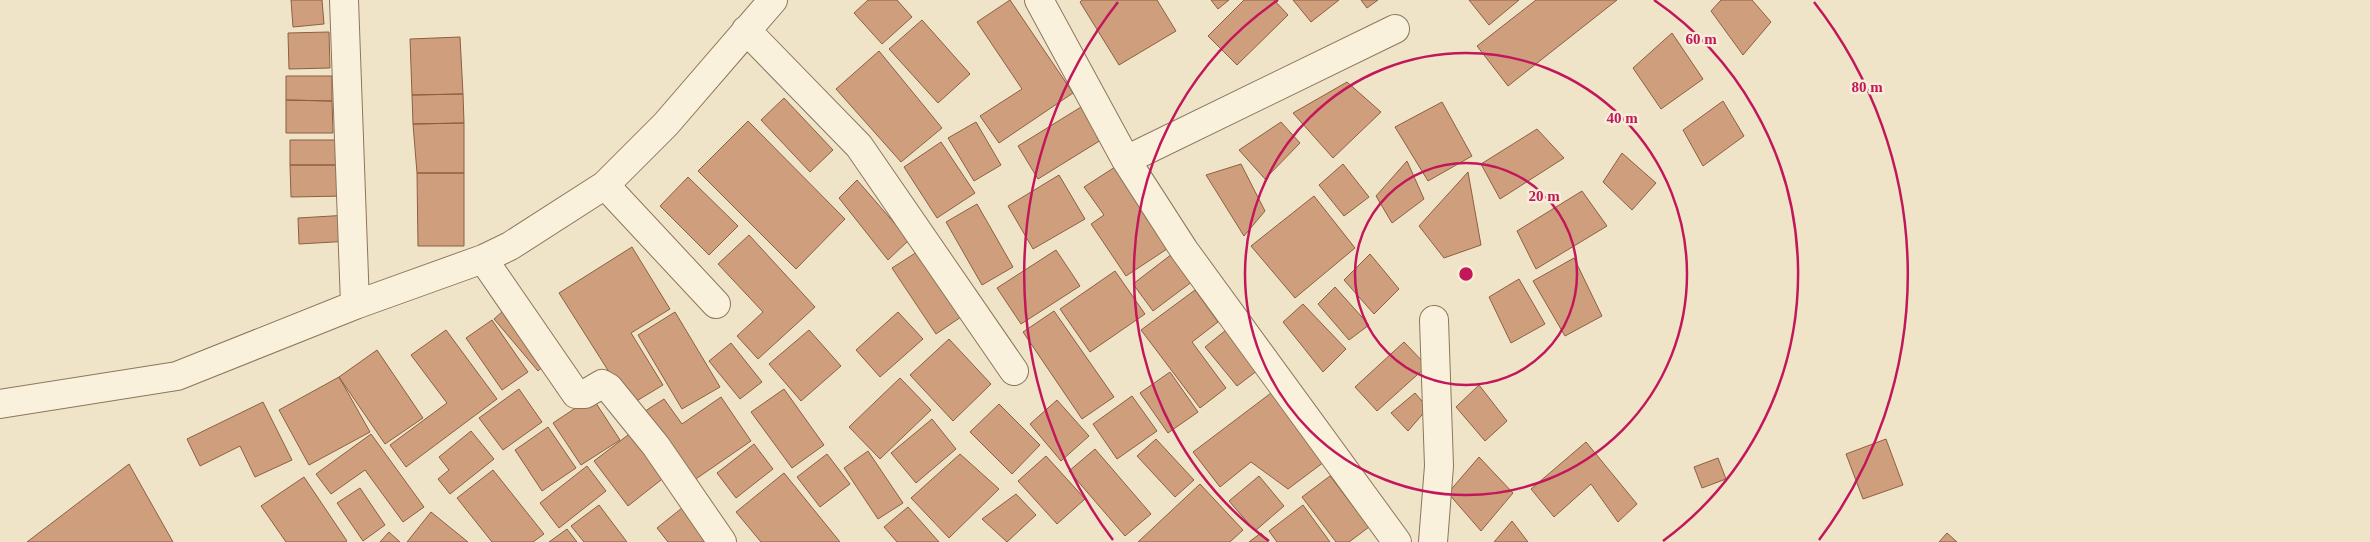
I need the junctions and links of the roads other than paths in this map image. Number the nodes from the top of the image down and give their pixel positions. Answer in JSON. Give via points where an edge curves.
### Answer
{"nodes":[{"id":1,"x":344,"y":0,"type":"edge"},
{"id":2,"x":773,"y":0,"type":"edge"},
{"id":3,"x":1039,"y":0,"type":"edge"},
{"id":4,"x":1396,"y":29,"type":"dead end"},
{"id":5,"x":746,"y":30,"type":"junction"},
{"id":6,"x":1126,"y":160,"type":"junction"},
{"id":7,"x":605,"y":185,"type":"junction"},
{"id":8,"x":483,"y":260,"type":"junction"},
{"id":9,"x":716,"y":304,"type":"dead end"},
{"id":10,"x":355,"y":306,"type":"junction"},
{"id":11,"x":1434,"y":320,"type":"dead end"},
{"id":12,"x":1014,"y":371,"type":"dead end"},
{"id":13,"x":0,"y":404,"type":"edge"},
{"id":14,"x":722,"y":542,"type":"edge"},
{"id":15,"x":1397,"y":542,"type":"edge"},
{"id":16,"x":1433,"y":542,"type":"edge"}],
"edges":[{"from":1,"to":10,"type":"street"},
{"from":2,"to":5,"type":"street"},
{"from":3,"to":6,"type":"street"},
{"from":4,"to":6,"type":"street"},
{"from":5,"to":7,"type":"street","via":[[666,124]]},
{"from":5,"to":12,"type":"street","via":[[859,146]]},
{"from":6,"to":15,"type":"street","via":[[1184,250]]},
{"from":7,"to":8,"type":"street"},
{"from":7,"to":9,"type":"street"},
{"from":8,"to":10,"type":"street"},
{"from":8,"to":14,"type":"street","via":[[576,394],[585,394],[602,384],[609,388],[656,446]]},
{"from":10,"to":13,"type":"street","via":[[178,376]]},
{"from":11,"to":16,"type":"street","via":[[1439,466]]}]}
